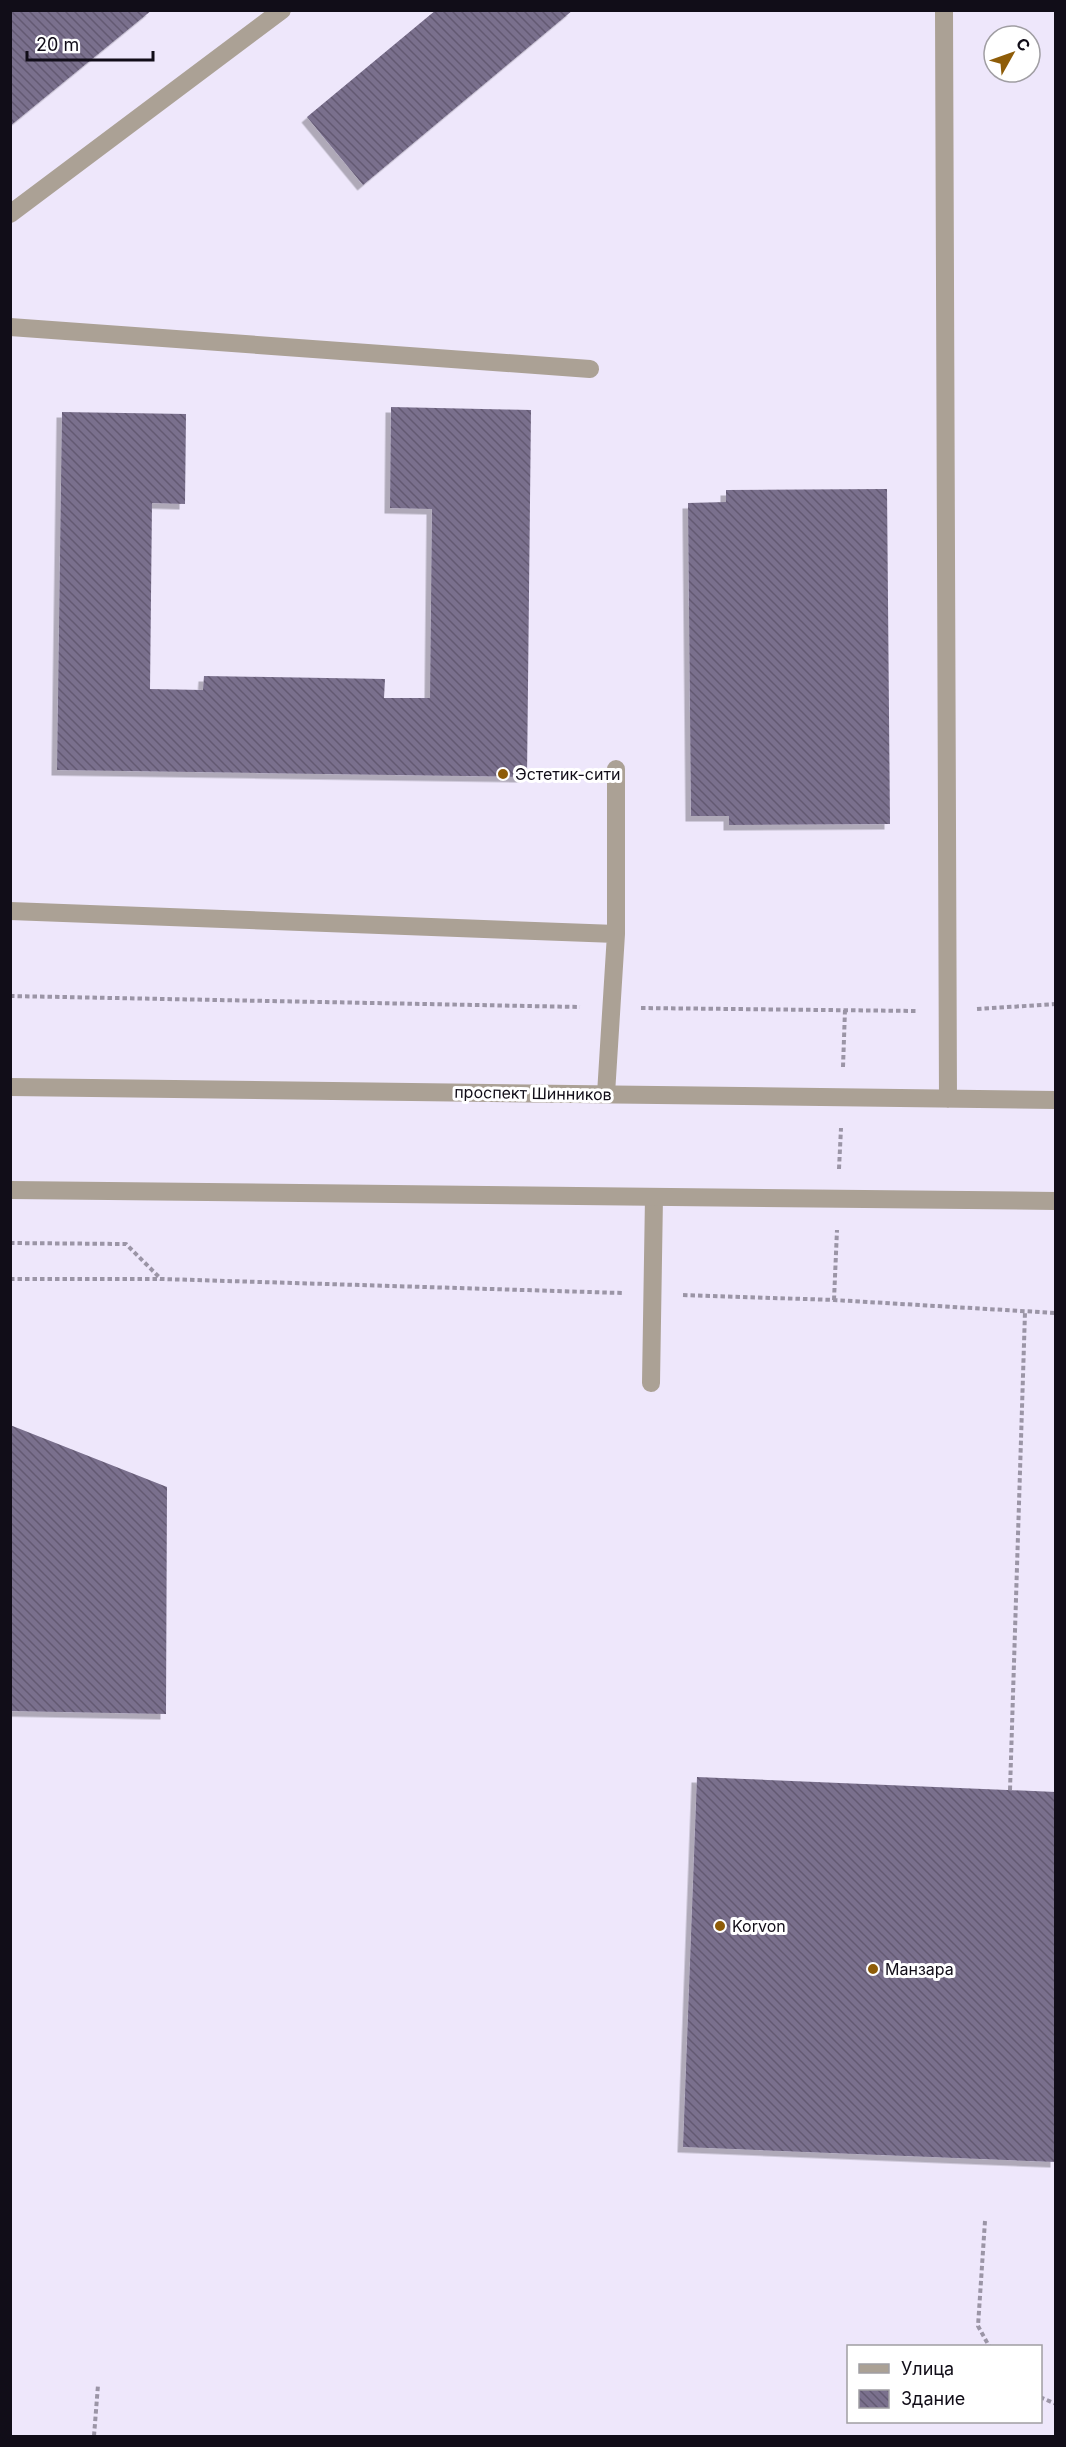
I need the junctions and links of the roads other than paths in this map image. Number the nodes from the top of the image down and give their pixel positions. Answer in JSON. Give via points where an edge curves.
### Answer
{"nodes":[{"id":1,"x":282,"y":10,"type":"edge"},
{"id":2,"x":944,"y":10,"type":"edge"},
{"id":3,"x":10,"y":214,"type":"edge"},
{"id":4,"x":10,"y":327,"type":"edge"},
{"id":5,"x":590,"y":369,"type":"dead end"},
{"id":6,"x":616,"y":769,"type":"dead end"},
{"id":7,"x":10,"y":911,"type":"edge"},
{"id":8,"x":616,"y":934,"type":"junction"},
{"id":9,"x":10,"y":1087,"type":"edge"},
{"id":10,"x":606,"y":1094,"type":"junction"},
{"id":11,"x":948,"y":1099,"type":"junction"},
{"id":12,"x":1056,"y":1100,"type":"edge"},
{"id":13,"x":10,"y":1190,"type":"edge"},
{"id":14,"x":654,"y":1197,"type":"junction"},
{"id":15,"x":1056,"y":1202,"type":"edge"},
{"id":16,"x":651,"y":1383,"type":"dead end"}],
"edges":[{"from":1,"to":3,"type":"street"},
{"from":2,"to":11,"type":"street"},
{"from":4,"to":5,"type":"street"},
{"from":6,"to":8,"type":"street"},
{"from":7,"to":8,"type":"street"},
{"from":8,"to":10,"type":"street"},
{"from":9,"to":10,"type":"street","name":"проспект Шинников"},
{"from":10,"to":11,"type":"street","name":"проспект Шинников"},
{"from":11,"to":12,"type":"street","name":"проспект Шинников"},
{"from":13,"to":14,"type":"street"},
{"from":14,"to":15,"type":"street"},
{"from":14,"to":16,"type":"street"}]}
